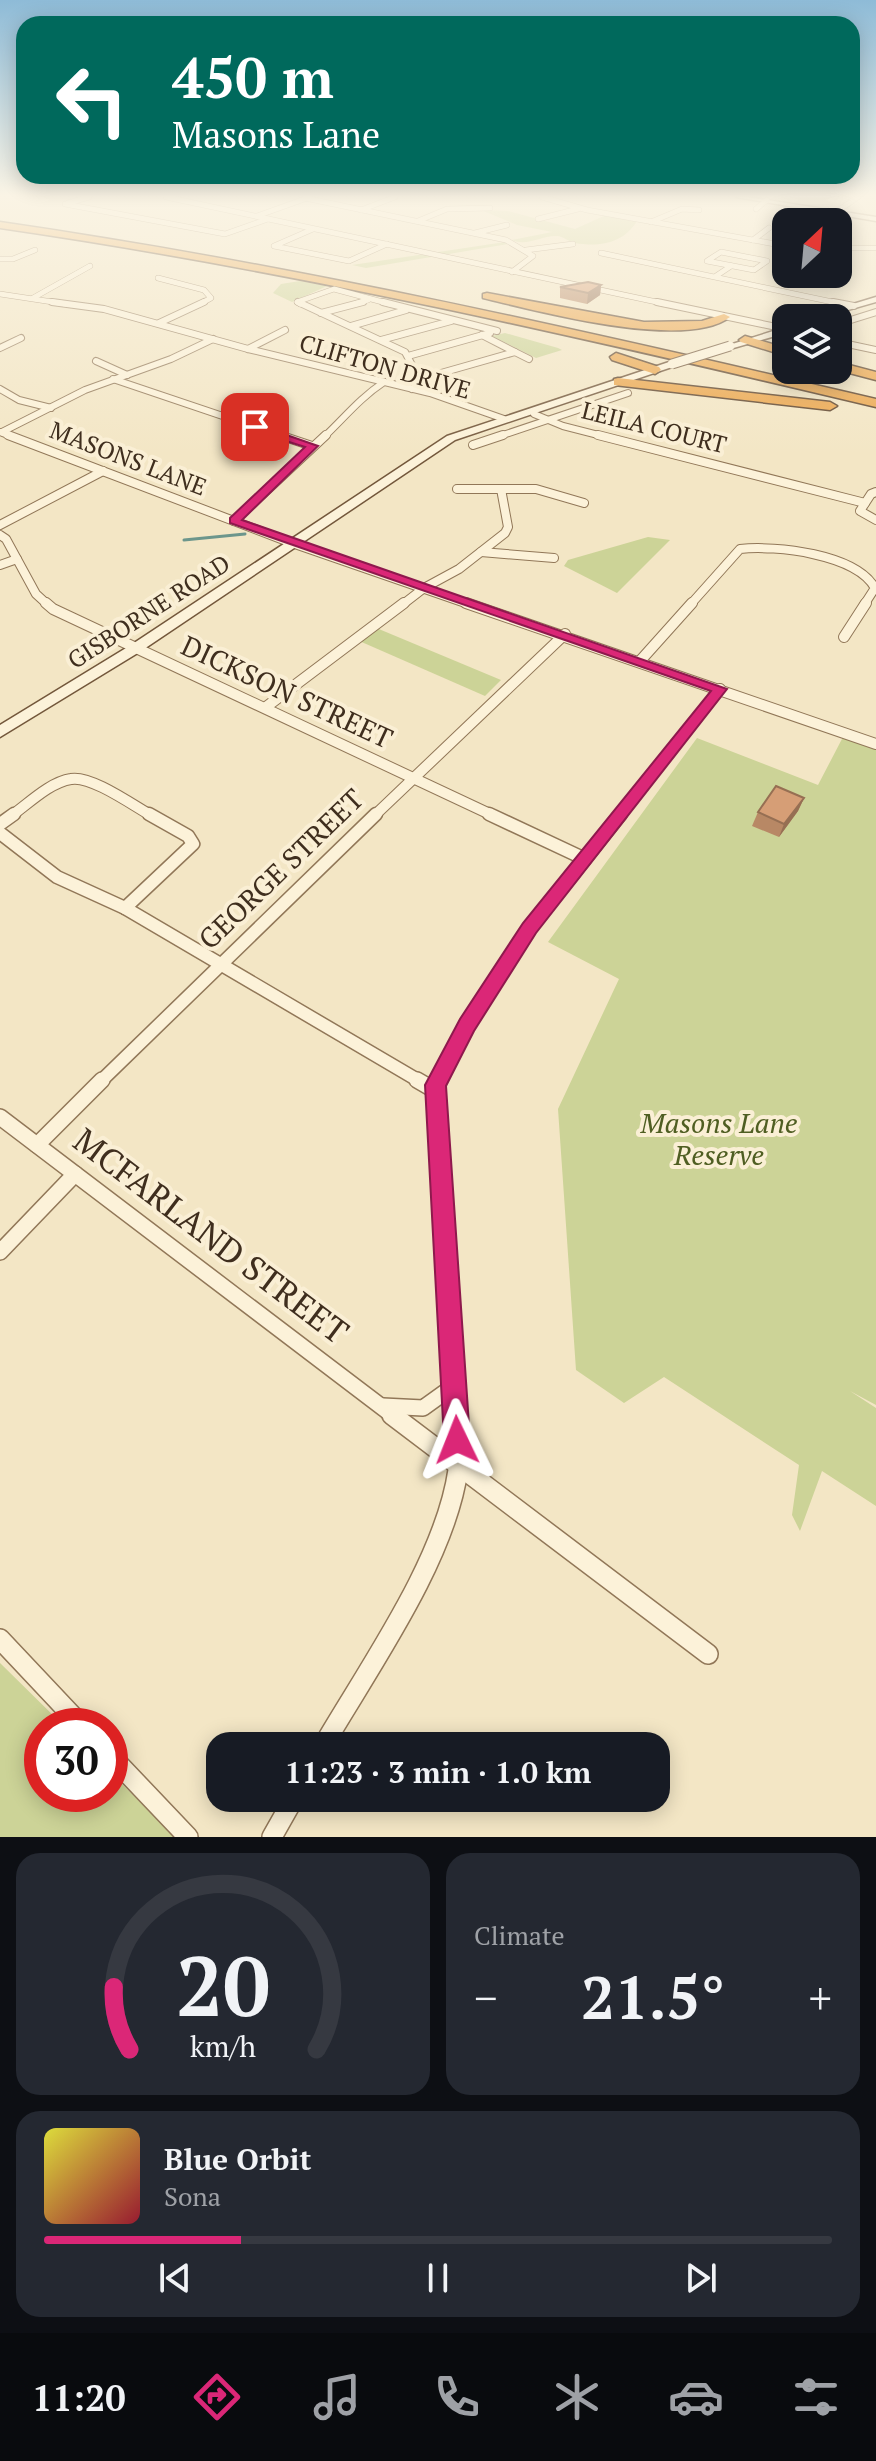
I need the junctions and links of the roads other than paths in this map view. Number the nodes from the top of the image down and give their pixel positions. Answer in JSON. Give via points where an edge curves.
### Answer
{"nodes":[{"id":1,"x":60,"y":283,"type":"edge"},
{"id":2,"x":176,"y":283,"type":"edge"},
{"id":3,"x":344,"y":283,"type":"edge"},
{"id":4,"x":347,"y":283,"type":"edge"},
{"id":5,"x":563,"y":283,"type":"edge"},
{"id":6,"x":747,"y":283,"type":"edge"},
{"id":7,"x":0,"y":294,"type":"edge"},
{"id":8,"x":33,"y":298,"type":"junction"},
{"id":9,"x":371,"y":299,"type":"junction"},
{"id":10,"x":876,"y":299,"type":"edge"},
{"id":11,"x":854,"y":306,"type":"joint"},
{"id":12,"x":410,"y":309,"type":"junction"},
{"id":13,"x":876,"y":312,"type":"edge"},
{"id":14,"x":321,"y":313,"type":"junction"},
{"id":15,"x":724,"y":317,"type":"junction"},
{"id":16,"x":454,"y":320,"type":"junction"},
{"id":17,"x":852,"y":320,"type":"edge"},
{"id":18,"x":159,"y":323,"type":"junction"},
{"id":19,"x":351,"y":326,"type":"junction"},
{"id":20,"x":285,"y":330,"type":"dead end"},
{"id":21,"x":772,"y":330,"type":"edge"},
{"id":22,"x":772,"y":334,"type":"edge"},
{"id":23,"x":482,"y":335,"type":"junction"},
{"id":24,"x":21,"y":338,"type":"dead end"},
{"id":25,"x":213,"y":339,"type":"junction"},
{"id":26,"x":381,"y":340,"type":"junction"},
{"id":27,"x":746,"y":340,"type":"joint"},
{"id":28,"x":852,"y":345,"type":"edge"},
{"id":29,"x":0,"y":348,"type":"edge"},
{"id":30,"x":248,"y":349,"type":"junction"},
{"id":31,"x":876,"y":350,"type":"edge"},
{"id":32,"x":515,"y":352,"type":"junction"},
{"id":33,"x":408,"y":356,"type":"junction"},
{"id":34,"x":529,"y":359,"type":"dead end"},
{"id":35,"x":96,"y":361,"type":"dead end"},
{"id":36,"x":772,"y":365,"type":"edge"},
{"id":37,"x":655,"y":370,"type":"junction"},
{"id":38,"x":852,"y":370,"type":"edge"},
{"id":39,"x":127,"y":375,"type":"junction"},
{"id":40,"x":876,"y":376,"type":"edge"},
{"id":41,"x":632,"y":378,"type":"junction"},
{"id":42,"x":113,"y":379,"type":"junction"},
{"id":43,"x":420,"y":379,"type":"junction"},
{"id":44,"x":384,"y":382,"type":"junction"},
{"id":45,"x":852,"y":383,"type":"edge"},
{"id":46,"x":623,"y":388,"type":"junction"},
{"id":47,"x":0,"y":389,"type":"edge"},
{"id":48,"x":412,"y":389,"type":"junction"},
{"id":49,"x":667,"y":389,"type":"junction"},
{"id":50,"x":876,"y":389,"type":"edge"},
{"id":51,"x":876,"y":403,"type":"edge"},
{"id":52,"x":51,"y":408,"type":"junction"},
{"id":53,"x":531,"y":412,"type":"junction"},
{"id":54,"x":876,"y":414,"type":"edge"},
{"id":55,"x":549,"y":421,"type":"junction"},
{"id":56,"x":502,"y":422,"type":"junction"},
{"id":57,"x":1,"y":432,"type":"edge"},
{"id":58,"x":473,"y":445,"type":"dead end"},
{"id":59,"x":312,"y":446,"type":"junction"},
{"id":60,"x":103,"y":471,"type":"junction"},
{"id":61,"x":457,"y":489,"type":"dead end"},
{"id":62,"x":501,"y":489,"type":"junction"},
{"id":63,"x":876,"y":492,"type":"edge"},
{"id":64,"x":584,"y":503,"type":"dead end"},
{"id":65,"x":865,"y":503,"type":"junction"},
{"id":66,"x":876,"y":520,"type":"edge"},
{"id":67,"x":234,"y":521,"type":"junction"},
{"id":68,"x":0,"y":525,"type":"edge"},
{"id":69,"x":0,"y":535,"type":"edge"},
{"id":70,"x":294,"y":544,"type":"junction"},
{"id":71,"x":481,"y":552,"type":"junction"},
{"id":72,"x":554,"y":558,"type":"dead end"},
{"id":73,"x":17,"y":559,"type":"junction"},
{"id":74,"x":0,"y":565,"type":"edge"},
{"id":75,"x":424,"y":588,"type":"junction"},
{"id":76,"x":565,"y":634,"type":"junction"},
{"id":77,"x":844,"y":637,"type":"dead end"},
{"id":78,"x":136,"y":648,"type":"junction"},
{"id":79,"x":640,"y":661,"type":"junction"},
{"id":80,"x":720,"y":689,"type":"junction"},
{"id":81,"x":266,"y":707,"type":"junction"},
{"id":82,"x":1,"y":731,"type":"edge"},
{"id":83,"x":876,"y":744,"type":"edge"},
{"id":84,"x":413,"y":777,"type":"junction"},
{"id":85,"x":0,"y":824,"type":"edge"},
{"id":86,"x":0,"y":833,"type":"edge"},
{"id":87,"x":585,"y":859,"type":"junction"},
{"id":88,"x":125,"y":908,"type":"junction"},
{"id":89,"x":219,"y":964,"type":"junction"},
{"id":90,"x":436,"y":1091,"type":"junction"},
{"id":91,"x":0,"y":1117,"type":"edge"},
{"id":92,"x":37,"y":1145,"type":"junction"},
{"id":93,"x":75,"y":1174,"type":"junction"},
{"id":94,"x":0,"y":1252,"type":"edge"},
{"id":95,"x":455,"y":1385,"type":"junction"},
{"id":96,"x":383,"y":1406,"type":"junction"},
{"id":97,"x":458,"y":1468,"type":"junction"},
{"id":98,"x":0,"y":1639,"type":"edge"},
{"id":99,"x":708,"y":1654,"type":"dead end"},
{"id":100,"x":65,"y":1708,"type":"edge"},
{"id":101,"x":331,"y":1732,"type":"edge"},
{"id":102,"x":128,"y":1774,"type":"edge"},
{"id":103,"x":286,"y":1812,"type":"edge"},
{"id":104,"x":188,"y":1837,"type":"edge"},
{"id":105,"x":272,"y":1837,"type":"edge"}],
"edges":[{"from":1,"to":8,"type":"street"},
{"from":2,"to":18,"type":"street","via":[[204,290],[211,298]]},
{"from":3,"to":37,"type":"highway"},
{"from":4,"to":51,"type":"highway"},
{"from":5,"to":15,"type":"street"},
{"from":6,"to":11,"type":"street"},
{"from":7,"to":8,"type":"street","name":"CLIFTON DRIVE"},
{"from":8,"to":18,"type":"street","name":"CLIFTON DRIVE"},
{"from":9,"to":12,"type":"street"},
{"from":9,"to":14,"type":"street"},
{"from":9,"to":14,"type":"street","via":[[334,289],[297,302]]},
{"from":10,"to":11,"type":"main road"},
{"from":12,"to":16,"type":"street"},
{"from":12,"to":19,"type":"street"},
{"from":13,"to":17,"type":"street"},
{"from":14,"to":19,"type":"street"},
{"from":15,"to":21,"type":"street"},
{"from":15,"to":36,"type":"highway","via":[[700,326],[646,325],[475,295]]},
{"from":16,"to":23,"type":"street","via":[[497,331]]},
{"from":16,"to":26,"type":"street"},
{"from":18,"to":25,"type":"street","name":"CLIFTON DRIVE"},
{"from":19,"to":26,"type":"street"},
{"from":20,"to":30,"type":"street"},
{"from":22,"to":27,"type":"highway"},
{"from":23,"to":32,"type":"street"},
{"from":23,"to":33,"type":"street"},
{"from":24,"to":29,"type":"street"},
{"from":25,"to":30,"type":"street","name":"CLIFTON DRIVE"},
{"from":25,"to":39,"type":"street"},
{"from":26,"to":33,"type":"street"},
{"from":27,"to":37,"type":"main road","name":"GISBORNE ROAD","bridge":true},
{"from":28,"to":31,"type":"street"},
{"from":30,"to":44,"type":"street","name":"CLIFTON DRIVE"},
{"from":32,"to":34,"type":"street"},
{"from":32,"to":43,"type":"street"},
{"from":33,"to":43,"type":"street"},
{"from":35,"to":39,"type":"street"},
{"from":37,"to":41,"type":"main road","name":"GISBORNE ROAD"},
{"from":38,"to":40,"type":"highway"},
{"from":39,"to":42,"type":"street"},
{"from":41,"to":46,"type":"main road","name":"GISBORNE ROAD"},
{"from":41,"to":49,"type":"highway"},
{"from":42,"to":52,"type":"street"},
{"from":42,"to":59,"type":"street"},
{"from":43,"to":48,"type":"street"},
{"from":44,"to":48,"type":"street","name":"CLIFTON DRIVE"},
{"from":44,"to":59,"type":"street","via":[[357,400],[353,410]]},
{"from":45,"to":50,"type":"highway"},
{"from":46,"to":49,"type":"highway"},
{"from":46,"to":53,"type":"main road","name":"GISBORNE ROAD","via":[[597,389]]},
{"from":46,"to":55,"type":"street","name":"LEILA COURT"},
{"from":47,"to":52,"type":"street"},
{"from":48,"to":56,"type":"street","name":"CLIFTON DRIVE"},
{"from":49,"to":54,"type":"highway"},
{"from":52,"to":57,"type":"street"},
{"from":53,"to":55,"type":"street","name":"LEILA COURT"},
{"from":53,"to":56,"type":"main road","name":"GISBORNE ROAD"},
{"from":55,"to":58,"type":"street","name":"LEILA COURT"},
{"from":55,"to":65,"type":"street","name":"LEILA COURT"},
{"from":56,"to":70,"type":"main road","name":"GISBORNE ROAD","via":[[439,444]]},
{"from":57,"to":60,"type":"street","name":"MASONS LANE"},
{"from":59,"to":67,"type":"street"},
{"from":60,"to":67,"type":"street","name":"MASONS LANE"},
{"from":60,"to":68,"type":"street"},
{"from":61,"to":62,"type":"street"},
{"from":62,"to":64,"type":"street","via":[[536,489]]},
{"from":62,"to":71,"type":"street","via":[[508,527]]},
{"from":63,"to":65,"type":"street"},
{"from":65,"to":66,"type":"street","via":[[860,512]]},
{"from":67,"to":70,"type":"street","name":"MASONS LANE"},
{"from":69,"to":73,"type":"street","name":"DICKSON STREET"},
{"from":70,"to":75,"type":"street","name":"MASONS LANE"},
{"from":70,"to":78,"type":"main road","name":"GISBORNE ROAD"},
{"from":71,"to":72,"type":"street"},
{"from":71,"to":75,"type":"street"},
{"from":73,"to":74,"type":"street"},
{"from":73,"to":78,"type":"street","name":"DICKSON STREET","via":[[43,603]]},
{"from":75,"to":76,"type":"street","name":"MASONS LANE"},
{"from":75,"to":81,"type":"street"},
{"from":76,"to":79,"type":"street","name":"MASONS LANE"},
{"from":76,"to":84,"type":"street","name":"GEORGE STREET"},
{"from":77,"to":79,"type":"street","via":[[875,588],[866,574],[755,546],[740,549]]},
{"from":78,"to":81,"type":"street","name":"DICKSON STREET"},
{"from":78,"to":82,"type":"main road","name":"GISBORNE ROAD"},
{"from":79,"to":80,"type":"street","name":"MASONS LANE"},
{"from":80,"to":83,"type":"street","name":"MASONS LANE"},
{"from":80,"to":87,"type":"street"},
{"from":81,"to":84,"type":"street","name":"DICKSON STREET"},
{"from":84,"to":87,"type":"street","name":"DICKSON STREET"},
{"from":84,"to":89,"type":"street","name":"GEORGE STREET"},
{"from":85,"to":88,"type":"street","via":[[73,778],[91,782],[188,836],[193,844],[188,852]]},
{"from":86,"to":88,"type":"street","via":[[57,877]]},
{"from":87,"to":90,"type":"street","via":[[498,975]]},
{"from":88,"to":89,"type":"street"},
{"from":89,"to":90,"type":"street"},
{"from":89,"to":92,"type":"street","name":"GEORGE STREET"},
{"from":90,"to":95,"type":"street"},
{"from":91,"to":92,"type":"street","name":"MCFARLAND STREET"},
{"from":92,"to":93,"type":"street","name":"MCFARLAND STREET"},
{"from":93,"to":94,"type":"street"},
{"from":93,"to":96,"type":"street","name":"MCFARLAND STREET"},
{"from":95,"to":96,"type":"street","via":[[423,1408]]},
{"from":95,"to":97,"type":"street"},
{"from":96,"to":97,"type":"street","name":"MCFARLAND STREET"},
{"from":97,"to":99,"type":"street","name":"MCFARLAND STREET"},
{"from":97,"to":101,"type":"street","via":[[453,1497],[423,1566]]},
{"from":98,"to":100,"type":"street"},
{"from":102,"to":104,"type":"street"},
{"from":103,"to":105,"type":"street"}]}
